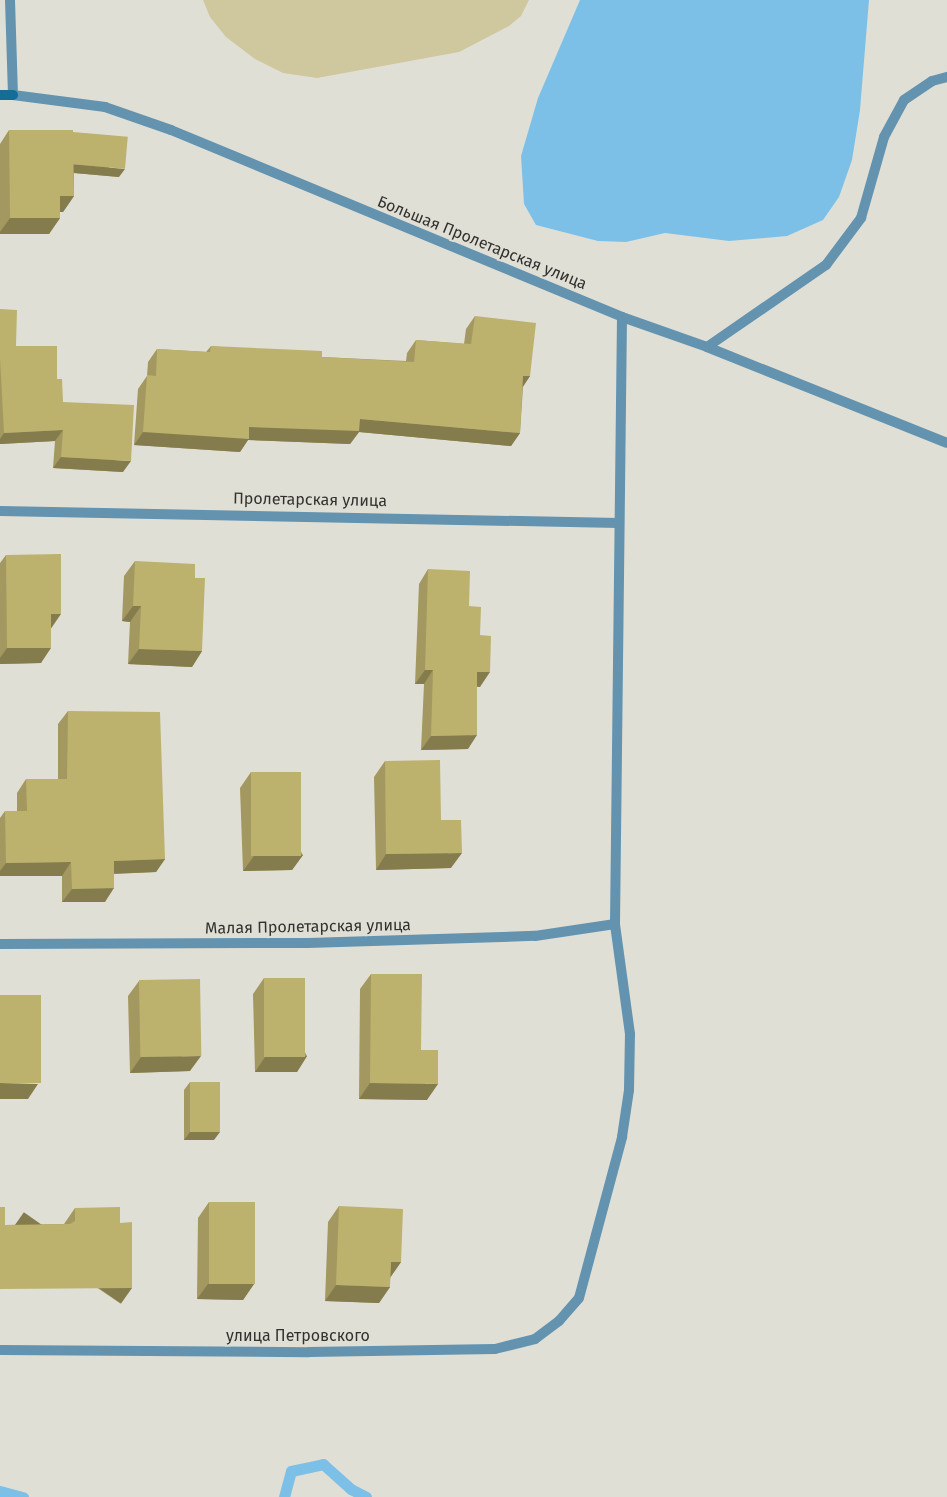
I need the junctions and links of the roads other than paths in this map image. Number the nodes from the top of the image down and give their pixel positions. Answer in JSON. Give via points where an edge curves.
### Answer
{"nodes":[{"id":1,"x":10,"y":0,"type":"edge"},
{"id":2,"x":947,"y":77,"type":"edge"},
{"id":3,"x":0,"y":95,"type":"edge"},
{"id":4,"x":12,"y":95,"type":"junction"},
{"id":5,"x":622,"y":317,"type":"junction"},
{"id":6,"x":707,"y":347,"type":"junction"},
{"id":7,"x":947,"y":443,"type":"edge"},
{"id":8,"x":0,"y":511,"type":"edge"},
{"id":9,"x":619,"y":523,"type":"junction"},
{"id":10,"x":615,"y":924,"type":"junction"},
{"id":11,"x":0,"y":944,"type":"edge"},
{"id":12,"x":0,"y":1350,"type":"edge"}],
"edges":[{"from":1,"to":4,"type":"street"},
{"from":2,"to":6,"type":"street","via":[[932,81],[904,100],[884,138],[861,218],[826,265]]},
{"from":3,"to":4,"type":"street","name":"Большая Пролетарская улица"},
{"from":4,"to":5,"type":"street","name":"Большая Пролетарская улица","via":[[104,107],[171,130]]},
{"from":5,"to":6,"type":"street","name":"Большая Пролетарская улица"},
{"from":5,"to":9,"type":"street"},
{"from":6,"to":7,"type":"street","name":"Большая Пролетарская улица"},
{"from":8,"to":9,"type":"street","name":"Пролетарская улица"},
{"from":9,"to":10,"type":"street"},
{"from":10,"to":11,"type":"street","name":"Малая Пролетарская улица","via":[[525,936],[308,943]]},
{"from":10,"to":12,"type":"street","name":"улица Петровского","via":[[630,1034],[622,1137],[578,1298],[559,1321],[534,1338],[495,1348],[309,1352]]}]}
